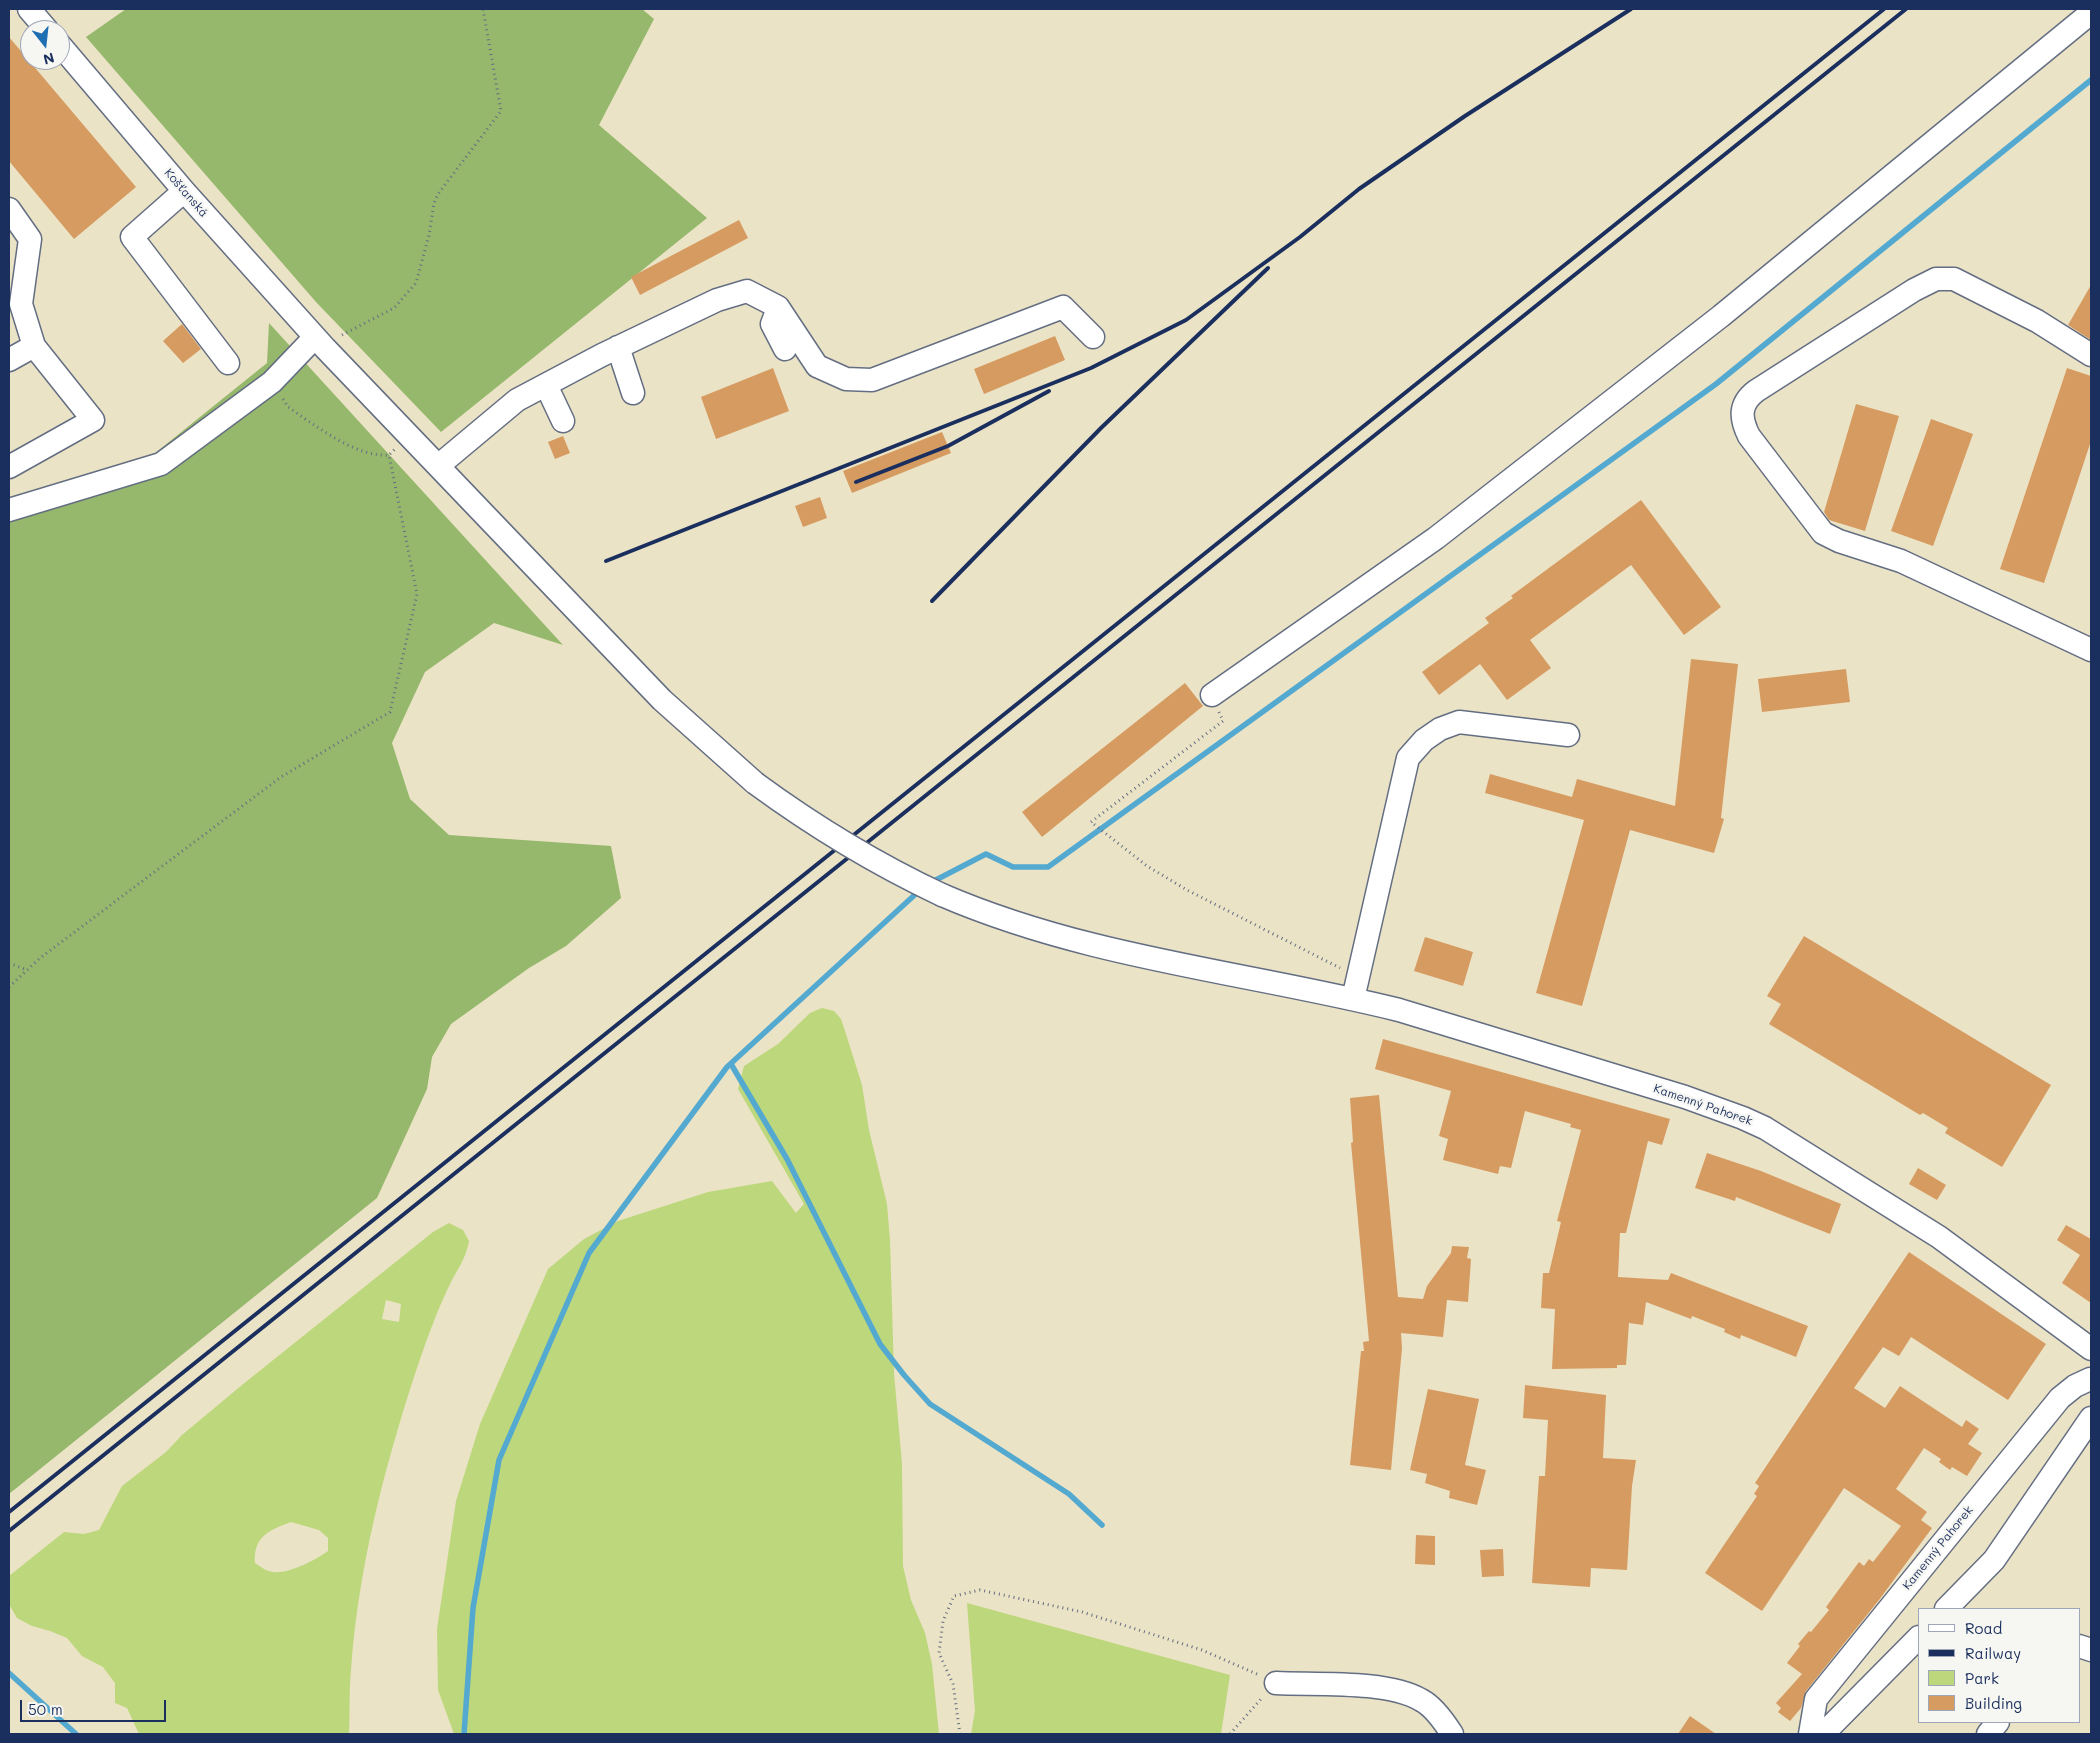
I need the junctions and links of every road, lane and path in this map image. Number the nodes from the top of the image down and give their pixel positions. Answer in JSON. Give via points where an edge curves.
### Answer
{"nodes":[{"id":1,"x":29,"y":9,"type":"edge"},
{"id":2,"x":483,"y":9,"type":"edge"},
{"id":3,"x":2091,"y":15,"type":"edge"},
{"id":4,"x":38,"y":20,"type":"edge"},
{"id":5,"x":70,"y":57,"type":"edge"},
{"id":6,"x":184,"y":191,"type":"junction"},
{"id":7,"x":9,"y":209,"type":"edge"},
{"id":8,"x":30,"y":238,"type":"junction"},
{"id":9,"x":9,"y":248,"type":"edge"},
{"id":10,"x":778,"y":308,"type":"junction"},
{"id":11,"x":1093,"y":337,"type":"dead end"},
{"id":12,"x":320,"y":342,"type":"junction"},
{"id":13,"x":34,"y":346,"type":"junction"},
{"id":14,"x":618,"y":347,"type":"junction"},
{"id":15,"x":785,"y":349,"type":"dead end"},
{"id":16,"x":2091,"y":355,"type":"edge"},
{"id":17,"x":9,"y":360,"type":"edge"},
{"id":18,"x":228,"y":363,"type":"dead end"},
{"id":19,"x":272,"y":382,"type":"junction"},
{"id":20,"x":546,"y":385,"type":"junction"},
{"id":21,"x":633,"y":393,"type":"dead end"},
{"id":22,"x":562,"y":421,"type":"dead end"},
{"id":23,"x":407,"y":435,"type":"junction"},
{"id":24,"x":389,"y":455,"type":"junction"},
{"id":25,"x":438,"y":466,"type":"junction"},
{"id":26,"x":9,"y":467,"type":"edge"},
{"id":27,"x":9,"y":510,"type":"edge"},
{"id":28,"x":2091,"y":650,"type":"edge"},
{"id":29,"x":1212,"y":695,"type":"joint"},
{"id":30,"x":1568,"y":735,"type":"dead end"},
{"id":31,"x":755,"y":783,"type":"joint"},
{"id":32,"x":9,"y":963,"type":"edge"},
{"id":33,"x":26,"y":970,"type":"junction"},
{"id":34,"x":1359,"y":977,"type":"junction"},
{"id":35,"x":9,"y":987,"type":"edge"},
{"id":36,"x":1353,"y":999,"type":"junction"},
{"id":37,"x":2091,"y":1349,"type":"edge"},
{"id":38,"x":2091,"y":1377,"type":"edge"},
{"id":39,"x":2091,"y":1418,"type":"edge"},
{"id":40,"x":1947,"y":1608,"type":"edge"},
{"id":41,"x":1918,"y":1638,"type":"edge"},
{"id":42,"x":1276,"y":1683,"type":"junction"},
{"id":43,"x":1997,"y":1723,"type":"edge"},
{"id":44,"x":960,"y":1734,"type":"edge"},
{"id":45,"x":1230,"y":1734,"type":"edge"},
{"id":46,"x":1452,"y":1734,"type":"edge"},
{"id":47,"x":1810,"y":1734,"type":"edge"},
{"id":48,"x":1823,"y":1734,"type":"edge"},
{"id":49,"x":1988,"y":1734,"type":"edge"}],
"edges":[{"from":1,"to":4,"type":"street"},
{"from":2,"to":12,"type":"path","via":[[501,111],[438,194],[421,271],[407,296],[394,308]]},
{"from":3,"to":29,"type":"street","via":[[1721,316],[1436,538]]},
{"from":5,"to":6,"type":"street","name":"Košťanská"},
{"from":6,"to":12,"type":"street","name":"Košťanská"},
{"from":6,"to":18,"type":"street","via":[[132,237]]},
{"from":7,"to":8,"type":"street"},
{"from":8,"to":9,"type":"street"},
{"from":8,"to":13,"type":"street","via":[[21,304]]},
{"from":10,"to":11,"type":"street","via":[[817,366],[846,379],[872,380],[1064,307]]},
{"from":10,"to":14,"type":"street","via":[[747,291],[717,300]]},
{"from":10,"to":15,"type":"street","via":[[772,324]]},
{"from":12,"to":19,"type":"street"},
{"from":12,"to":23,"type":"street","name":"Košťanská"},
{"from":13,"to":17,"type":"street"},
{"from":13,"to":26,"type":"street","via":[[93,420]]},
{"from":14,"to":20,"type":"street"},
{"from":14,"to":21,"type":"street"},
{"from":16,"to":28,"type":"street","via":[[2037,321],[1962,282],[1936,279],[1756,391],[1745,402],[1742,418],[1750,436],[1823,533],[1901,561]]},
{"from":19,"to":24,"type":"path","via":[[288,407],[341,442],[379,456]]},
{"from":19,"to":27,"type":"street","via":[[161,464]]},
{"from":20,"to":22,"type":"street"},
{"from":20,"to":25,"type":"street","via":[[517,400]]},
{"from":23,"to":24,"type":"path"},
{"from":23,"to":25,"type":"street","name":"Košťanská"},
{"from":24,"to":33,"type":"path","via":[[417,594],[390,712],[281,777]]},
{"from":25,"to":31,"type":"street","name":"Košťanská","via":[[662,700]]},
{"from":29,"to":34,"type":"path","via":[[1223,721],[1091,822],[1147,866],[1187,890]]},
{"from":30,"to":34,"type":"street","via":[[1459,722],[1424,740],[1408,758]]},
{"from":31,"to":36,"type":"street","name":"Kamenný Pahorek","bridge":true,"via":[[866,857],[942,895],[1004,920],[1108,950]]},
{"from":32,"to":33,"type":"path"},
{"from":33,"to":35,"type":"path"},
{"from":34,"to":36,"type":"street"},
{"from":36,"to":37,"type":"street","name":"Kamenný Pahorek","via":[[1458,1027],[1743,1118],[1787,1140],[1939,1237]]},
{"from":38,"to":47,"type":"street","name":"Kamenný Pahorek","via":[[2060,1398],[1816,1699]]},
{"from":39,"to":40,"type":"street","via":[[1994,1560]]},
{"from":41,"to":48,"type":"street"},
{"from":42,"to":44,"type":"path","via":[[1202,1650],[1091,1615],[980,1590],[954,1596],[943,1622],[938,1653],[953,1684]]},
{"from":42,"to":45,"type":"path"},
{"from":42,"to":46,"type":"street","via":[[1388,1688],[1422,1700]]},
{"from":43,"to":49,"type":"street"}]}
